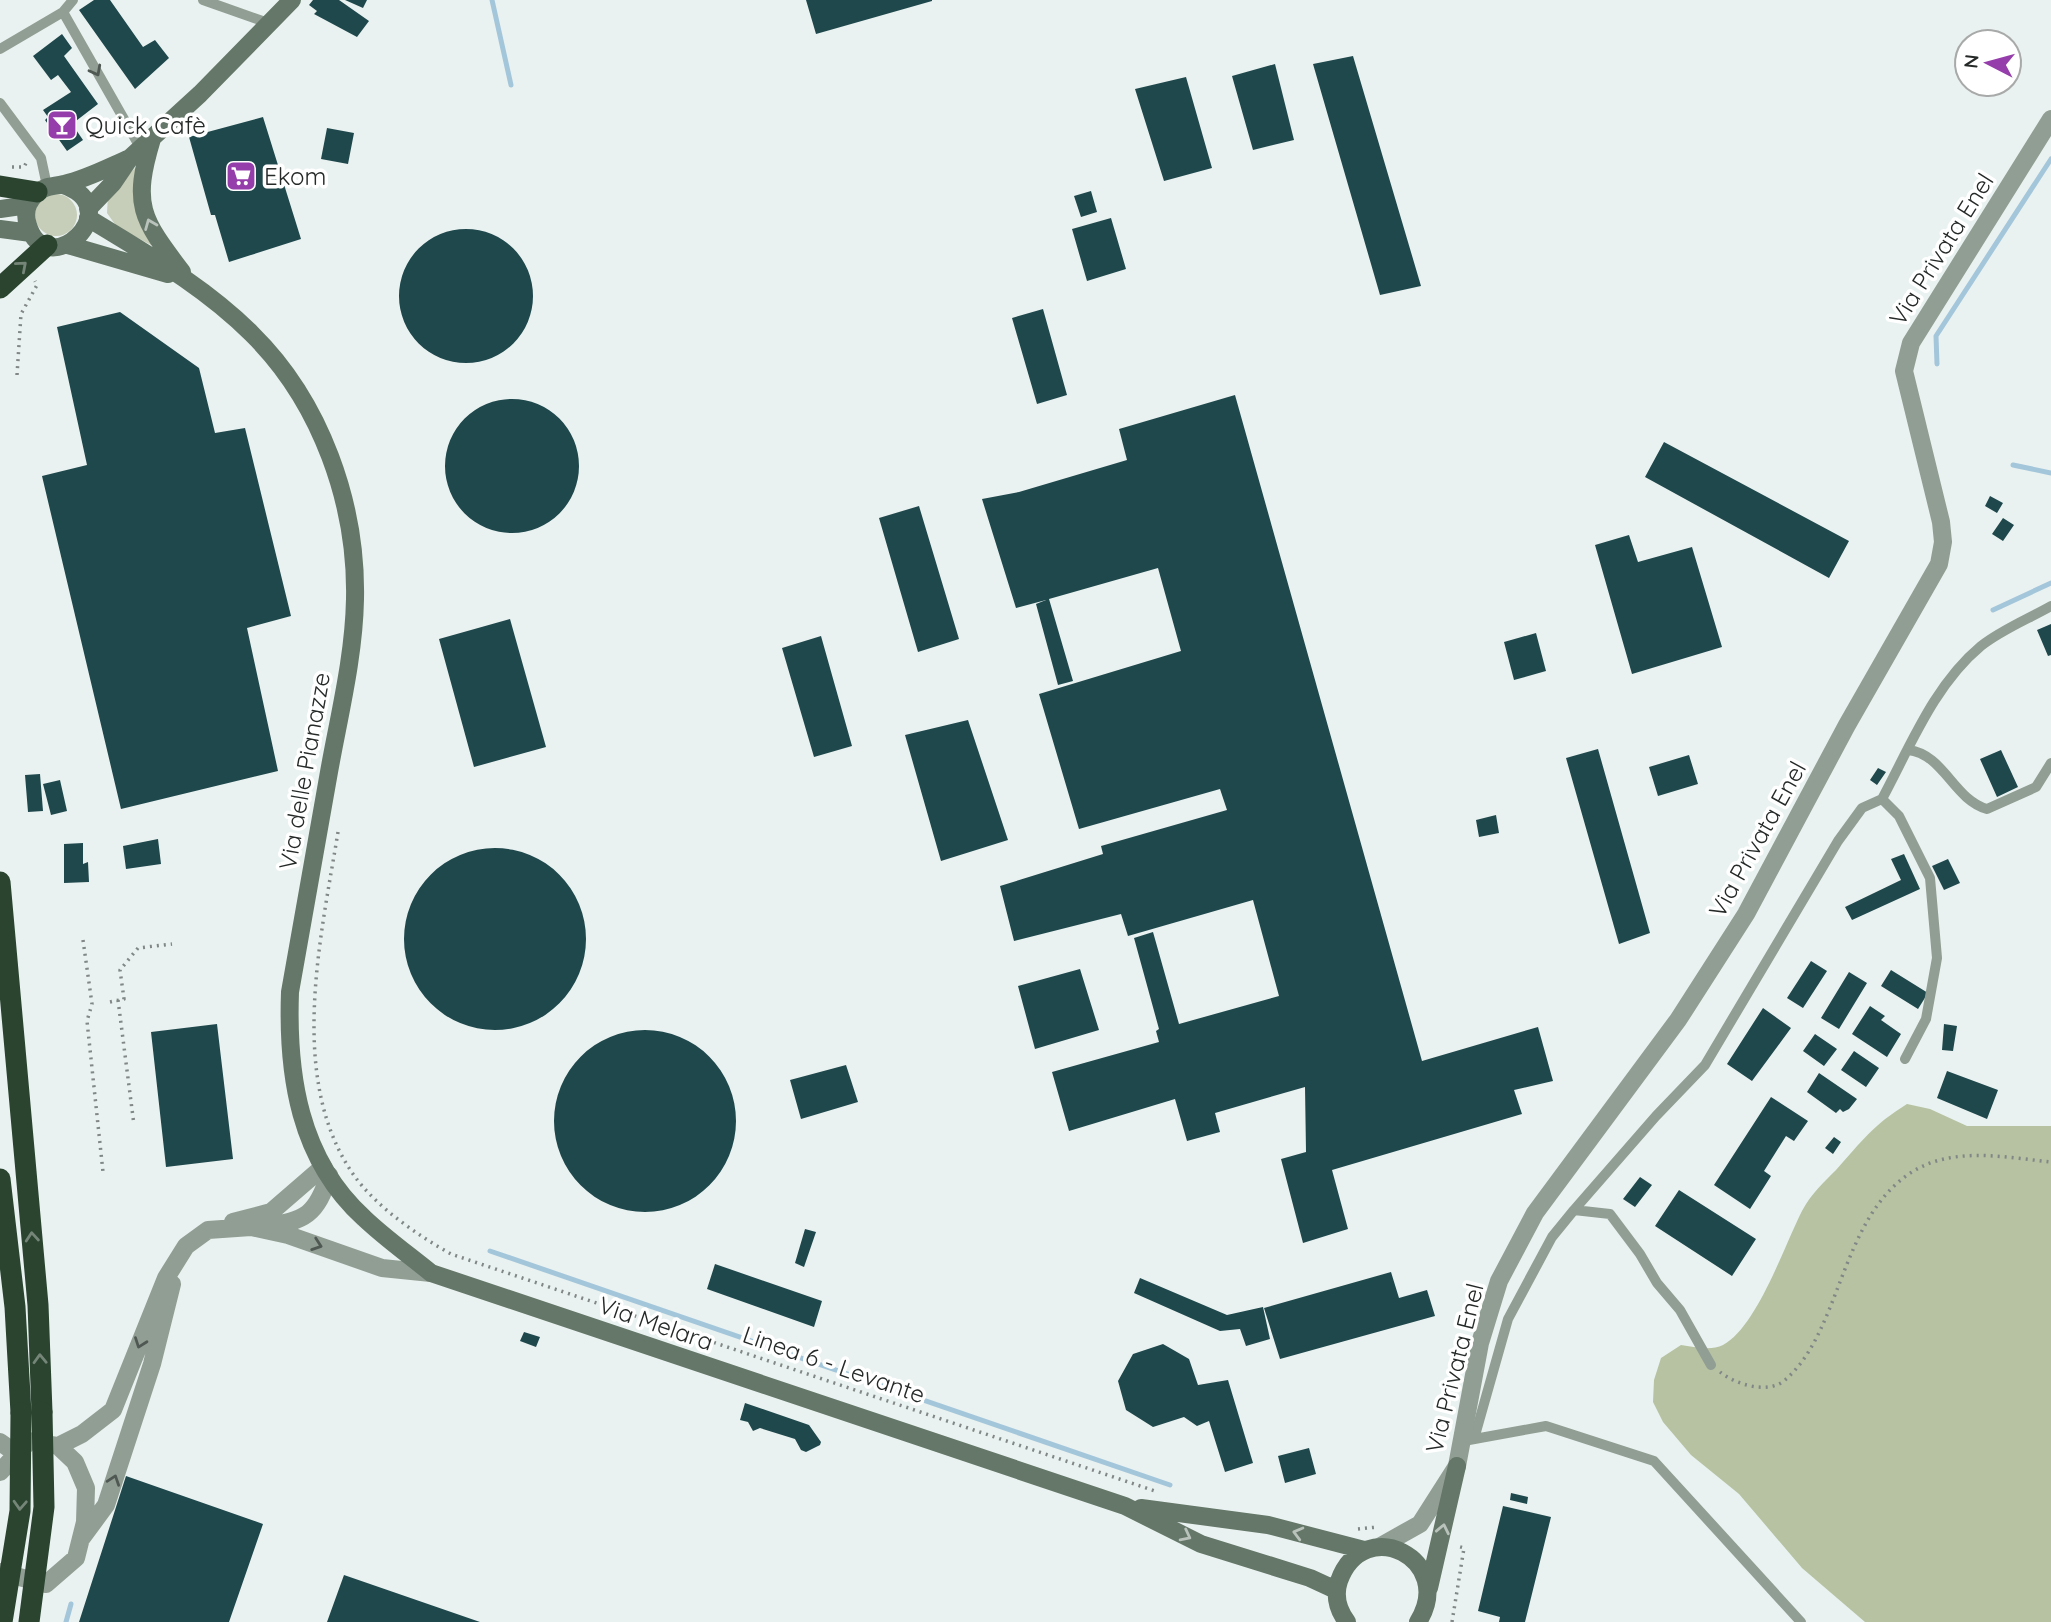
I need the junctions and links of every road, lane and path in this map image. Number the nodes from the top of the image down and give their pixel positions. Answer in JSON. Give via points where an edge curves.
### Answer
{"nodes":[{"id":1,"x":74,"y":0,"type":"edge"},
{"id":2,"x":203,"y":0,"type":"edge"},
{"id":3,"x":292,"y":0,"type":"edge"},
{"id":4,"x":63,"y":12,"type":"junction"},
{"id":5,"x":271,"y":24,"type":"junction"},
{"id":6,"x":0,"y":48,"type":"edge"},
{"id":7,"x":0,"y":103,"type":"edge"},
{"id":8,"x":2051,"y":119,"type":"edge"},
{"id":9,"x":141,"y":149,"type":"junction"},
{"id":10,"x":22,"y":151,"type":"dead end"},
{"id":11,"x":1,"y":177,"type":"edge"},
{"id":12,"x":44,"y":192,"type":"junction"},
{"id":13,"x":0,"y":209,"type":"edge"},
{"id":14,"x":88,"y":213,"type":"junction"},
{"id":15,"x":0,"y":229,"type":"edge"},
{"id":16,"x":49,"y":241,"type":"junction"},
{"id":17,"x":22,"y":266,"type":"junction"},
{"id":18,"x":188,"y":280,"type":"junction"},
{"id":19,"x":0,"y":288,"type":"edge"},
{"id":20,"x":17,"y":374,"type":"dead end"},
{"id":21,"x":2051,"y":606,"type":"edge"},
{"id":22,"x":1908,"y":750,"type":"junction"},
{"id":23,"x":2051,"y":763,"type":"edge"},
{"id":24,"x":1882,"y":799,"type":"junction"},
{"id":25,"x":338,"y":831,"type":"dead end"},
{"id":26,"x":0,"y":882,"type":"edge"},
{"id":27,"x":83,"y":940,"type":"dead end"},
{"id":28,"x":172,"y":944,"type":"dead end"},
{"id":29,"x":118,"y":1000,"type":"junction"},
{"id":30,"x":110,"y":1002,"type":"dead end"},
{"id":31,"x":1905,"y":1059,"type":"dead end"},
{"id":32,"x":134,"y":1125,"type":"dead end"},
{"id":33,"x":2051,"y":1162,"type":"edge"},
{"id":34,"x":326,"y":1171,"type":"junction"},
{"id":35,"x":103,"y":1172,"type":"dead end"},
{"id":36,"x":0,"y":1180,"type":"edge"},
{"id":37,"x":1574,"y":1210,"type":"junction"},
{"id":38,"x":219,"y":1227,"type":"junction"},
{"id":39,"x":251,"y":1227,"type":"junction"},
{"id":40,"x":178,"y":1259,"type":"junction"},
{"id":41,"x":431,"y":1273,"type":"junction"},
{"id":42,"x":1711,"y":1365,"type":"joint"},
{"id":43,"x":1468,"y":1440,"type":"junction"},
{"id":44,"x":0,"y":1443,"type":"edge"},
{"id":45,"x":58,"y":1446,"type":"junction"},
{"id":46,"x":17,"y":1454,"type":"junction"},
{"id":47,"x":1457,"y":1466,"type":"junction"},
{"id":48,"x":0,"y":1472,"type":"edge"},
{"id":49,"x":1161,"y":1493,"type":"dead end"},
{"id":50,"x":1125,"y":1506,"type":"junction"},
{"id":51,"x":1384,"y":1527,"type":"dead end"},
{"id":52,"x":1356,"y":1529,"type":"dead end"},
{"id":53,"x":81,"y":1539,"type":"junction"},
{"id":54,"x":1441,"y":1540,"type":"junction"},
{"id":55,"x":1371,"y":1548,"type":"junction"},
{"id":56,"x":0,"y":1574,"type":"edge"},
{"id":57,"x":46,"y":1584,"type":"junction"},
{"id":58,"x":1336,"y":1590,"type":"junction"},
{"id":59,"x":1429,"y":1591,"type":"junction"},
{"id":60,"x":1345,"y":1621,"type":"edge"},
{"id":61,"x":2,"y":1622,"type":"edge"},
{"id":62,"x":10,"y":1622,"type":"edge"},
{"id":63,"x":21,"y":1622,"type":"edge"},
{"id":64,"x":29,"y":1622,"type":"edge"},
{"id":65,"x":1418,"y":1622,"type":"edge"},
{"id":66,"x":1452,"y":1622,"type":"edge"},
{"id":67,"x":1801,"y":1622,"type":"edge"}],
"edges":[{"from":1,"to":4,"type":"lane"},
{"from":2,"to":5,"type":"lane"},
{"from":3,"to":5,"type":"street","name":"Via delle Pianazze"},
{"from":4,"to":6,"type":"lane"},
{"from":4,"to":9,"type":"lane","one_way":true},
{"from":5,"to":9,"type":"street","name":"Via delle Pianazze"},
{"from":7,"to":12,"type":"lane","via":[[40,158]]},
{"from":8,"to":43,"type":"street","name":"Via Privata Enel","via":[[1911,343],[1906,358],[1910,401],[1941,522],[1939,564],[1746,914],[1678,1020],[1535,1213],[1499,1280],[1480,1343]]},
{"from":9,"to":12,"type":"street","name":"Via delle Pianazze"},
{"from":9,"to":14,"type":"street","name":"Via delle Pianazze"},
{"from":18,"to":9,"type":"street","name":"Via delle Pianazze","one_way":true,"via":[[151,231],[140,199]]},
{"from":10,"to":11,"type":"path","via":[[24,167]]},
{"from":11,"to":12,"type":"highway"},
{"from":12,"to":13,"type":"street","name":"Via delle Pianazze"},
{"from":12,"to":14,"type":"street","via":[[79,193]]},
{"from":12,"to":16,"type":"street","via":[[26,215]]},
{"from":14,"to":16,"type":"street","via":[[82,234]]},
{"from":14,"to":18,"type":"street","name":"Via delle Pianazze"},
{"from":15,"to":16,"type":"street","name":"Via delle Pianazze"},
{"from":17,"to":16,"type":"highway","one_way":true},
{"from":16,"to":18,"type":"street","name":"Via delle Pianazze"},
{"from":17,"to":19,"type":"highway"},
{"from":17,"to":20,"type":"path","via":[[37,285],[21,314]]},
{"from":18,"to":34,"type":"street","name":"Via delle Pianazze","via":[[254,336],[289,380],[325,444],[349,521],[355,602],[290,992],[288,1048],[306,1132]]},
{"from":21,"to":22,"type":"lane","via":[[1983,645],[1956,670]]},
{"from":22,"to":23,"type":"lane","via":[[1924,754],[1961,794],[1987,809],[2036,787]]},
{"from":22,"to":24,"type":"lane"},
{"from":24,"to":31,"type":"lane","via":[[1899,816],[1930,878],[1936,945],[1926,1019]]},
{"from":24,"to":37,"type":"lane","via":[[1862,808],[1838,841],[1705,1065]]},
{"from":25,"to":49,"type":"path","name":"Linea 6 - Levante","via":[[320,947],[312,1037],[315,1068],[332,1133],[353,1174],[422,1238],[451,1254]]},
{"from":64,"to":26,"type":"highway","one_way":true,"bridge":true,"via":[[44,1507],[38,1305]]},
{"from":27,"to":35,"type":"path"},
{"from":28,"to":29,"type":"path","via":[[138,948],[120,970],[124,999]]},
{"from":29,"to":30,"type":"path"},
{"from":29,"to":32,"type":"path"},
{"from":33,"to":42,"type":"path","via":[[1943,1157],[1906,1176],[1872,1211],[1810,1350],[1783,1382],[1765,1388],[1732,1381]]},
{"from":34,"to":38,"type":"street","via":[[271,1212]]},
{"from":34,"to":39,"type":"street","via":[[323,1195],[305,1217]]},
{"from":34,"to":41,"type":"street","name":"Via delle Pianazze","via":[[362,1217]]},
{"from":36,"to":61,"type":"highway","one_way":true,"bridge":true,"via":[[15,1307],[21,1413],[20,1511]]},
{"from":37,"to":42,"type":"lane","via":[[1610,1214],[1680,1310]]},
{"from":37,"to":43,"type":"lane","via":[[1552,1237],[1508,1319]]},
{"from":38,"to":39,"type":"street","name":"Via Melara"},
{"from":38,"to":40,"type":"street","name":"Via Melara","via":[[197,1237]]},
{"from":39,"to":41,"type":"street","name":"Via Melara","one_way":true,"via":[[382,1268]]},
{"from":40,"to":45,"type":"street","name":"Via Melara","one_way":true,"via":[[152,1308],[113,1410]]},
{"from":53,"to":40,"type":"street","one_way":true,"via":[[106,1505],[152,1364]]},
{"from":41,"to":50,"type":"street","name":"Via Melara"},
{"from":43,"to":47,"type":"street","name":"Via Privata Enel"},
{"from":43,"to":67,"type":"lane","via":[[1546,1426],[1654,1461]]},
{"from":44,"to":46,"type":"street"},
{"from":45,"to":46,"type":"street","via":[[29,1441]]},
{"from":45,"to":53,"type":"street","via":[[75,1462],[86,1488]]},
{"from":46,"to":48,"type":"street"},
{"from":54,"to":47,"type":"street","one_way":true},
{"from":47,"to":55,"type":"street","name":"Via Privata Enel","via":[[1420,1524]]},
{"from":55,"to":50,"type":"street","one_way":true,"via":[[1268,1525]]},
{"from":50,"to":58,"type":"street","one_way":true,"via":[[1201,1544]]},
{"from":51,"to":52,"type":"path"},
{"from":53,"to":57,"type":"street","via":[[76,1558]]},
{"from":54,"to":59,"type":"street"},
{"from":54,"to":66,"type":"path","via":[[1464,1548]]},
{"from":55,"to":58,"type":"street","via":[[1344,1566]]},
{"from":55,"to":59,"type":"street","via":[[1397,1549],[1413,1559],[1424,1573]]},
{"from":56,"to":57,"type":"street"},
{"from":56,"to":62,"type":"street"},
{"from":57,"to":63,"type":"street"},
{"from":58,"to":60,"type":"street"},
{"from":59,"to":65,"type":"street"}]}
